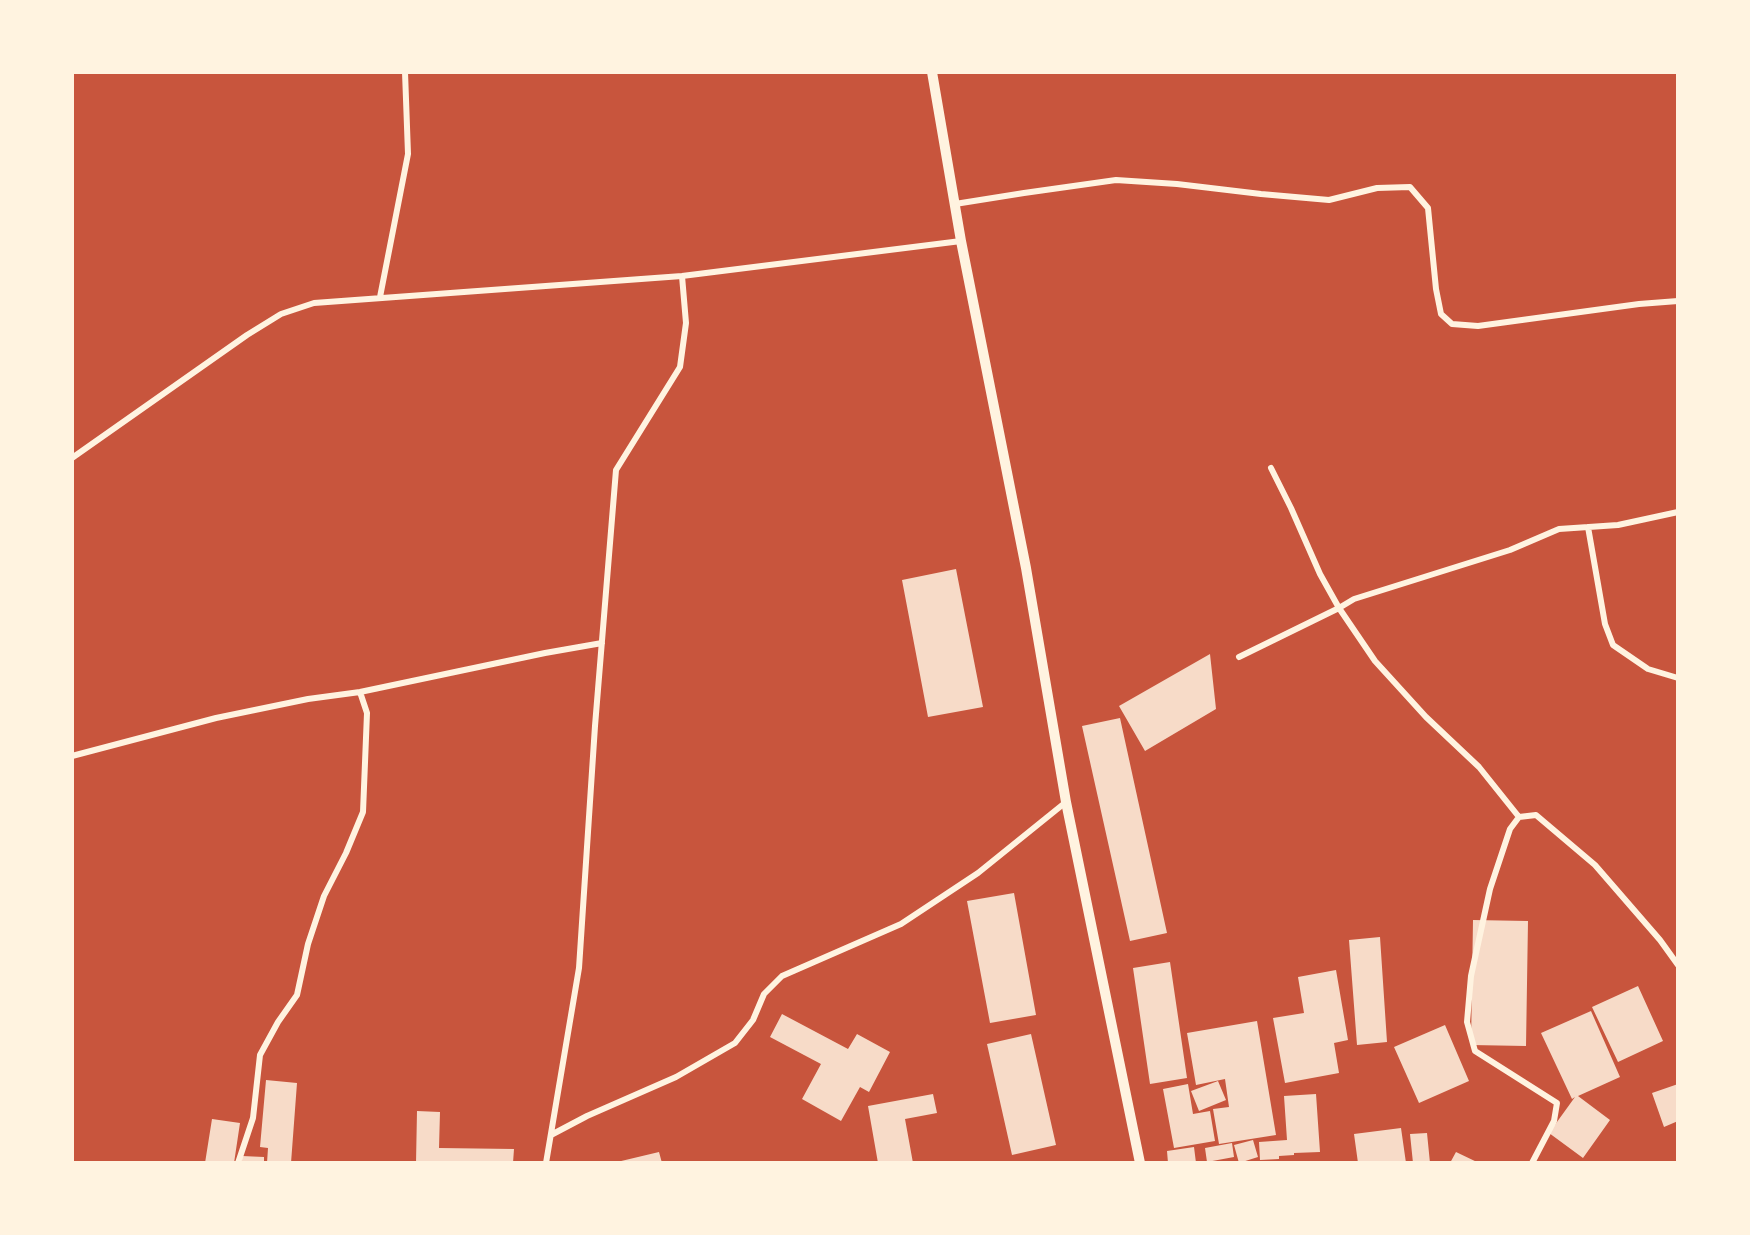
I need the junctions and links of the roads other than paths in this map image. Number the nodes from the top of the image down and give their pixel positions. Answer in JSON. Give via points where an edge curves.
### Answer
{"nodes":[{"id":1,"x":405,"y":72,"type":"edge"},
{"id":2,"x":932,"y":72,"type":"edge"},
{"id":3,"x":955,"y":204,"type":"junction"},
{"id":4,"x":961,"y":241,"type":"junction"},
{"id":5,"x":682,"y":276,"type":"junction"},
{"id":6,"x":380,"y":297,"type":"junction"},
{"id":7,"x":1678,"y":301,"type":"edge"},
{"id":8,"x":72,"y":458,"type":"edge"},
{"id":9,"x":1271,"y":468,"type":"dead end"},
{"id":10,"x":1678,"y":512,"type":"edge"},
{"id":11,"x":1588,"y":527,"type":"junction"},
{"id":12,"x":1339,"y":608,"type":"junction"},
{"id":13,"x":602,"y":643,"type":"junction"},
{"id":14,"x":1239,"y":657,"type":"dead end"},
{"id":15,"x":1678,"y":678,"type":"edge"},
{"id":16,"x":360,"y":692,"type":"junction"},
{"id":17,"x":72,"y":756,"type":"edge"},
{"id":18,"x":1066,"y":802,"type":"junction"},
{"id":19,"x":1519,"y":817,"type":"junction"},
{"id":20,"x":1678,"y":965,"type":"edge"},
{"id":21,"x":551,"y":1135,"type":"junction"},
{"id":22,"x":238,"y":1163,"type":"edge"},
{"id":23,"x":546,"y":1163,"type":"edge"},
{"id":24,"x":1140,"y":1163,"type":"edge"},
{"id":25,"x":1532,"y":1163,"type":"edge"}],
"edges":[{"from":1,"to":6,"type":"street","via":[[408,154]]},
{"from":2,"to":3,"type":"street"},
{"from":3,"to":4,"type":"street"},
{"from":3,"to":7,"type":"street","via":[[1116,180],[1329,200],[1377,188],[1410,187],[1428,208],[1441,314],[1452,324],[1478,326]]},
{"from":4,"to":5,"type":"street"},
{"from":4,"to":18,"type":"street","via":[[1026,568]]},
{"from":5,"to":6,"type":"street"},
{"from":5,"to":13,"type":"street","via":[[686,323],[680,367],[616,470]]},
{"from":6,"to":8,"type":"street","via":[[314,303],[281,314]]},
{"from":9,"to":12,"type":"street"},
{"from":10,"to":11,"type":"street"},
{"from":11,"to":12,"type":"street","via":[[1559,529],[1510,550],[1354,598]]},
{"from":11,"to":15,"type":"street","via":[[1605,624],[1614,645],[1648,669]]},
{"from":12,"to":14,"type":"street"},
{"from":12,"to":19,"type":"street","via":[[1375,661],[1426,717],[1479,766]]},
{"from":13,"to":16,"type":"street"},
{"from":13,"to":21,"type":"street","via":[[579,968]]},
{"from":16,"to":17,"type":"street","via":[[216,718]]},
{"from":16,"to":22,"type":"street","via":[[367,713],[363,812],[324,896],[297,995],[260,1055],[253,1118]]},
{"from":18,"to":21,"type":"street","via":[[978,873],[901,924],[782,976],[764,993],[753,1020],[735,1043],[676,1077]]},
{"from":18,"to":24,"type":"street"},
{"from":19,"to":20,"type":"street","via":[[1536,815],[1595,865]]},
{"from":19,"to":25,"type":"street","via":[[1510,829],[1491,889],[1471,976],[1467,1022],[1475,1051],[1557,1103],[1554,1120]]},
{"from":21,"to":23,"type":"street"}]}
